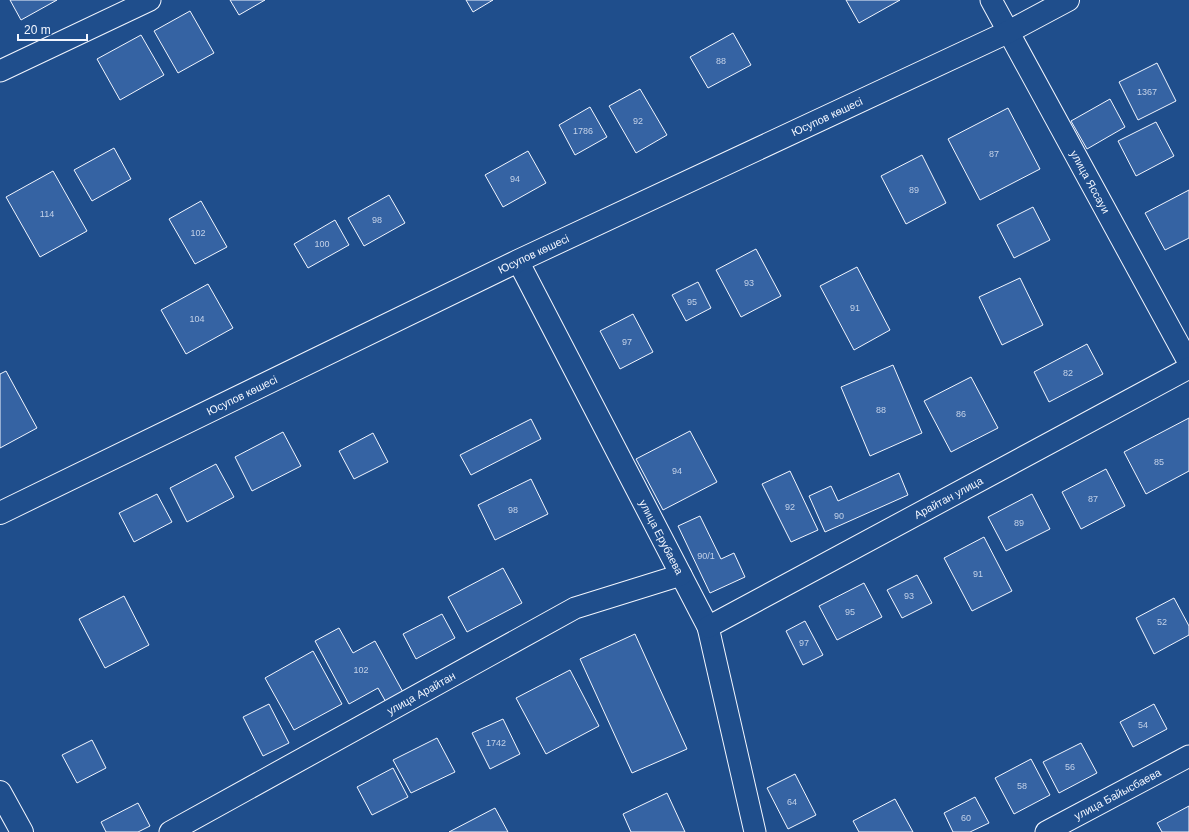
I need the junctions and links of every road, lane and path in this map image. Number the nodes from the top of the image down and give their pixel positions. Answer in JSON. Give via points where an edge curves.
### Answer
{"nodes":[{"id":1,"x":150,"y":0,"type":"edge"},
{"id":2,"x":991,"y":0,"type":"edge"},
{"id":3,"x":1068,"y":0,"type":"edge"},
{"id":4,"x":1008,"y":32,"type":"junction"},
{"id":5,"x":0,"y":71,"type":"edge"},
{"id":6,"x":518,"y":261,"type":"junction"},
{"id":7,"x":1189,"y":363,"type":"edge"},
{"id":8,"x":1189,"y":368,"type":"edge"},
{"id":9,"x":0,"y":513,"type":"edge"},
{"id":10,"x":681,"y":575,"type":"junction"},
{"id":11,"x":708,"y":627,"type":"junction"},
{"id":12,"x":1189,"y":756,"type":"edge"},
{"id":13,"x":0,"y":792,"type":"edge"},
{"id":14,"x":22,"y":832,"type":"edge"},
{"id":15,"x":170,"y":832,"type":"edge"},
{"id":16,"x":754,"y":832,"type":"edge"},
{"id":17,"x":1046,"y":832,"type":"edge"}],
"edges":[{"from":1,"to":5,"type":"street"},
{"from":2,"to":4,"type":"street","name":"улица Яссауи"},
{"from":3,"to":4,"type":"street","name":"Юсупов көшесі"},
{"from":4,"to":6,"type":"street","name":"Юсупов көшесі"},
{"from":4,"to":7,"type":"street","name":"улица Яссауи"},
{"from":6,"to":9,"type":"street","name":"Юсупов көшесі"},
{"from":6,"to":10,"type":"street","name":"улица Ерубаева"},
{"from":8,"to":11,"type":"street","name":"Арайтан улица"},
{"from":10,"to":11,"type":"street","name":"улица Ерубаева"},
{"from":10,"to":15,"type":"street","name":"улица Арайтан","via":[[576,608]]},
{"from":11,"to":16,"type":"street","name":"улица Ерубаева"},
{"from":12,"to":17,"type":"street","name":"улица Байысбаева"},
{"from":13,"to":14,"type":"street"}]}
